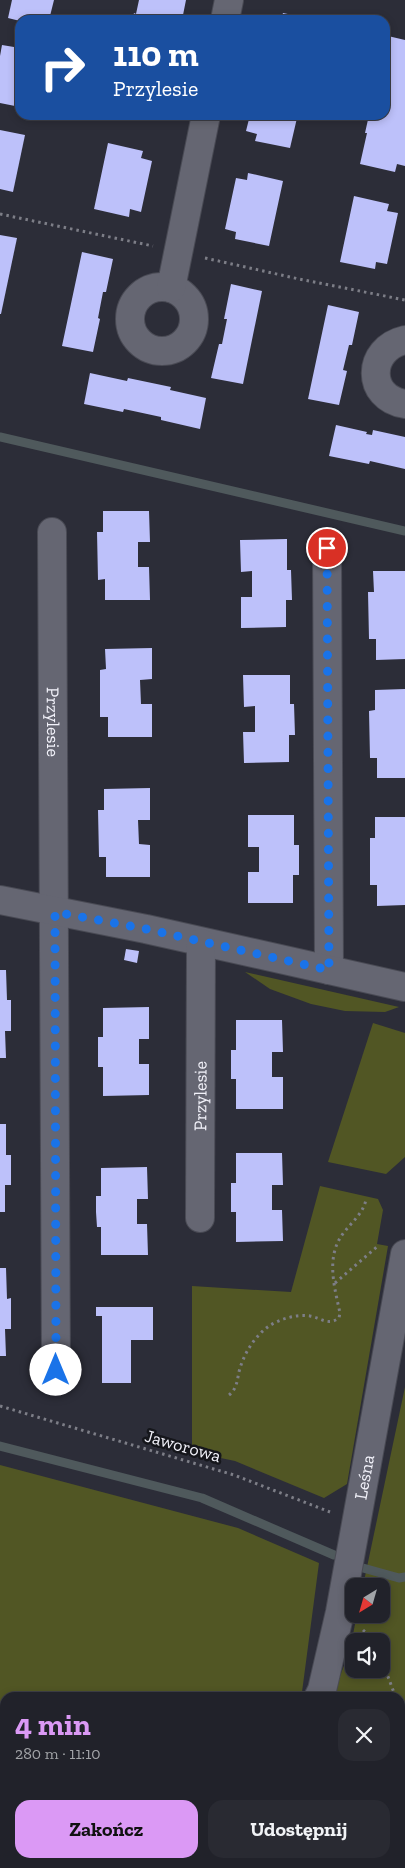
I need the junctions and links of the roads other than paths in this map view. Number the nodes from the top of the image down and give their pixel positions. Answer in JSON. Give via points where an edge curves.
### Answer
{"nodes":[{"id":1,"x":230,"y":0,"type":"edge"},
{"id":2,"x":226,"y":15,"type":"edge"},
{"id":3,"x":205,"y":120,"type":"edge"},
{"id":4,"x":171,"y":288,"type":"dead end"},
{"id":5,"x":405,"y":340,"type":"edge"},
{"id":6,"x":405,"y":404,"type":"edge"},
{"id":7,"x":52,"y":532,"type":"dead end"},
{"id":8,"x":327,"y":548,"type":"dead end"},
{"id":9,"x":0,"y":900,"type":"edge"},
{"id":10,"x":55,"y":912,"type":"junction"},
{"id":11,"x":201,"y":942,"type":"junction"},
{"id":12,"x":329,"y":970,"type":"junction"},
{"id":13,"x":405,"y":987,"type":"edge"},
{"id":14,"x":200,"y":1218,"type":"dead end"},
{"id":15,"x":405,"y":1254,"type":"edge"},
{"id":16,"x":56,"y":1370,"type":"dead end"},
{"id":17,"x":321,"y":1692,"type":"edge"}],
"edges":[{"from":1,"to":2,"type":"street"},
{"from":3,"to":4,"type":"street"},
{"from":5,"to":6,"type":"street","via":[[384,350],[375,371],[383,392],[392,400]]},
{"from":7,"to":10,"type":"street","name":"Przylesie"},
{"from":8,"to":12,"type":"street"},
{"from":9,"to":10,"type":"street"},
{"from":10,"to":11,"type":"street"},
{"from":10,"to":16,"type":"street","name":"Przylesie"},
{"from":11,"to":12,"type":"street"},
{"from":11,"to":14,"type":"street","name":"Przylesie"},
{"from":12,"to":13,"type":"street"},
{"from":15,"to":17,"type":"street","name":"Leśna","via":[[340,1612]]}]}
